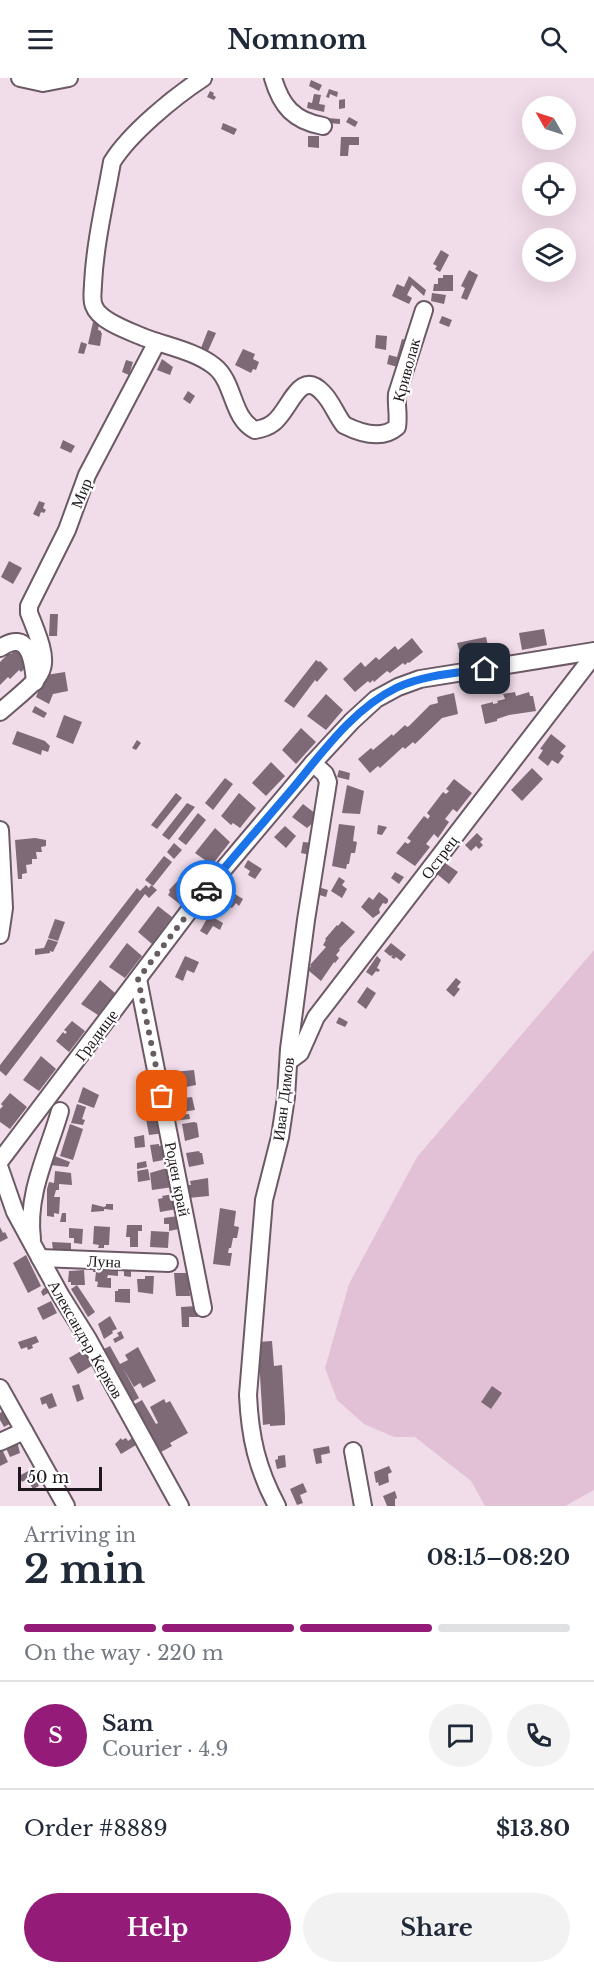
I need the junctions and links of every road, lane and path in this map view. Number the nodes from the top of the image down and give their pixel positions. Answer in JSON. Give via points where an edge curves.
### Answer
{"nodes":[{"id":1,"x":20,"y":78,"type":"edge"},
{"id":2,"x":69,"y":78,"type":"edge"},
{"id":3,"x":273,"y":78,"type":"edge"},
{"id":4,"x":193,"y":81,"type":"edge"},
{"id":5,"x":323,"y":126,"type":"dead end"},
{"id":6,"x":424,"y":310,"type":"dead end"},
{"id":7,"x":157,"y":342,"type":"junction"},
{"id":8,"x":0,"y":648,"type":"edge"},
{"id":9,"x":594,"y":653,"type":"edge"},
{"id":10,"x":35,"y":682,"type":"junction"},
{"id":11,"x":0,"y":712,"type":"edge"},
{"id":12,"x":313,"y":763,"type":"junction"},
{"id":13,"x":0,"y":830,"type":"edge"},
{"id":14,"x":0,"y":935,"type":"edge"},
{"id":15,"x":138,"y":979,"type":"junction"},
{"id":16,"x":288,"y":1061,"type":"junction"},
{"id":17,"x":60,"y":1111,"type":"dead end"},
{"id":18,"x":0,"y":1161,"type":"edge"},
{"id":19,"x":0,"y":1168,"type":"edge"},
{"id":20,"x":37,"y":1252,"type":"junction"},
{"id":21,"x":169,"y":1263,"type":"dead end"},
{"id":22,"x":203,"y":1308,"type":"dead end"},
{"id":23,"x":0,"y":1388,"type":"edge"},
{"id":24,"x":24,"y":1431,"type":"junction"},
{"id":25,"x":0,"y":1442,"type":"edge"},
{"id":26,"x":353,"y":1451,"type":"dead end"},
{"id":27,"x":66,"y":1506,"type":"edge"},
{"id":28,"x":180,"y":1506,"type":"edge"},
{"id":29,"x":277,"y":1506,"type":"edge"},
{"id":30,"x":363,"y":1506,"type":"edge"}],
"edges":[{"from":1,"to":2,"type":"street","via":[[43,82]]},
{"from":3,"to":5,"type":"street","via":[[297,118]]},
{"from":4,"to":7,"type":"street","via":[[134,135],[112,162],[94,262],[93,306],[99,314]]},
{"from":6,"to":7,"type":"street","name":"Криволак","via":[[397,394],[397,427],[386,434],[362,432],[344,425],[313,384],[302,387],[272,424],[255,430],[243,420],[216,367]]},
{"from":7,"to":10,"type":"street","name":"Мир","via":[[87,475],[67,530],[29,606],[45,657],[44,670]]},
{"from":8,"to":10,"type":"street","via":[[11,641],[21,642],[30,651]]},
{"from":9,"to":12,"type":"street","name":"Градище","via":[[420,679],[398,687],[376,699]]},
{"from":9,"to":16,"type":"street","name":"Острец","via":[[316,1017],[300,1053]]},
{"from":10,"to":11,"type":"street"},
{"from":12,"to":15,"type":"street","name":"Градище","via":[[195,903]]},
{"from":12,"to":16,"type":"street","name":"Иван Димов","via":[[328,782]]},
{"from":13,"to":14,"type":"street","via":[[4,908]]},
{"from":15,"to":18,"type":"street","name":"Градище"},
{"from":15,"to":22,"type":"street","name":"Роден край"},
{"from":16,"to":29,"type":"street","name":"Иван Димов","via":[[280,1137],[264,1200],[248,1395],[258,1465]]},
{"from":17,"to":20,"type":"street","via":[[34,1194],[30,1222]]},
{"from":19,"to":20,"type":"street","name":"Александър Керков","via":[[15,1212]]},
{"from":20,"to":21,"type":"street","name":"Луна"},
{"from":20,"to":28,"type":"street","name":"Александър Керков"},
{"from":23,"to":24,"type":"street"},
{"from":24,"to":25,"type":"street"},
{"from":24,"to":27,"type":"street"},
{"from":26,"to":30,"type":"street"}]}
